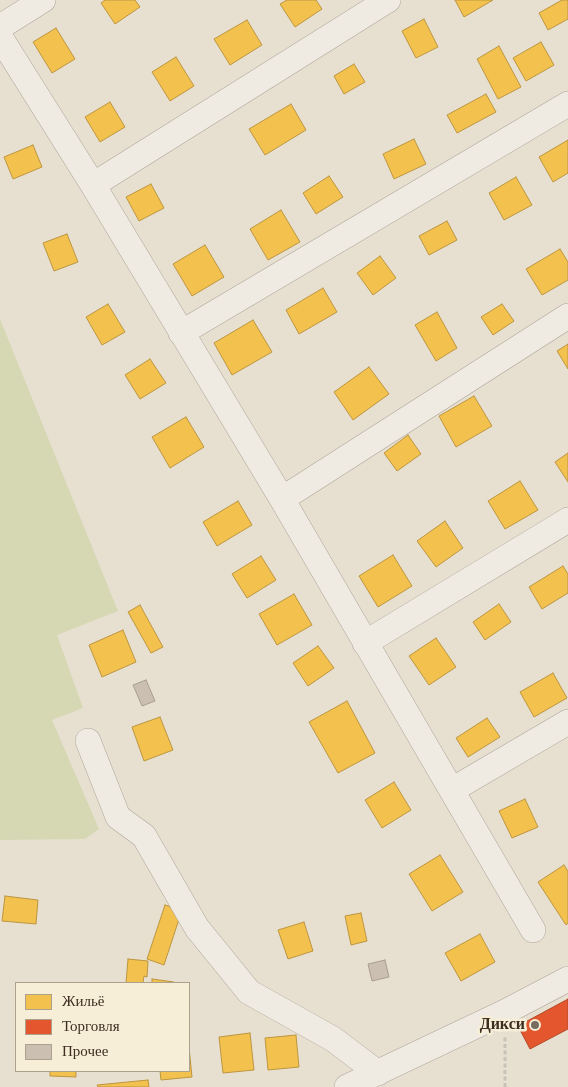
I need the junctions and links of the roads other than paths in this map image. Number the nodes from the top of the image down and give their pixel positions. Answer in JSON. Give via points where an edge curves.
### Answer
{"nodes":[{"id":1,"x":43,"y":0,"type":"edge"},
{"id":2,"x":388,"y":0,"type":"edge"},
{"id":3,"x":0,"y":27,"type":"edge"},
{"id":4,"x":0,"y":36,"type":"edge"},
{"id":5,"x":568,"y":104,"type":"edge"},
{"id":6,"x":93,"y":185,"type":"junction"},
{"id":7,"x":568,"y":316,"type":"edge"},
{"id":8,"x":182,"y":333,"type":"junction"},
{"id":9,"x":282,"y":499,"type":"junction"},
{"id":10,"x":568,"y":520,"type":"edge"},
{"id":11,"x":365,"y":643,"type":"junction"},
{"id":12,"x":568,"y":722,"type":"edge"},
{"id":13,"x":88,"y":741,"type":"dead end"},
{"id":14,"x":452,"y":790,"type":"junction"},
{"id":15,"x":534,"y":930,"type":"dead end"},
{"id":16,"x":568,"y":979,"type":"edge"},
{"id":17,"x":378,"y":1073,"type":"junction"},
{"id":18,"x":347,"y":1087,"type":"edge"}],
"edges":[{"from":1,"to":3,"type":"street"},
{"from":2,"to":6,"type":"street"},
{"from":4,"to":6,"type":"street"},
{"from":5,"to":8,"type":"street"},
{"from":6,"to":8,"type":"street"},
{"from":7,"to":9,"type":"street"},
{"from":8,"to":9,"type":"street"},
{"from":9,"to":11,"type":"street"},
{"from":10,"to":11,"type":"street"},
{"from":11,"to":14,"type":"street"},
{"from":12,"to":14,"type":"street"},
{"from":13,"to":17,"type":"street","via":[[118,817],[144,836],[197,928],[249,992],[333,1039]]},
{"from":14,"to":15,"type":"street"},
{"from":16,"to":17,"type":"street"},
{"from":17,"to":18,"type":"street"}]}
